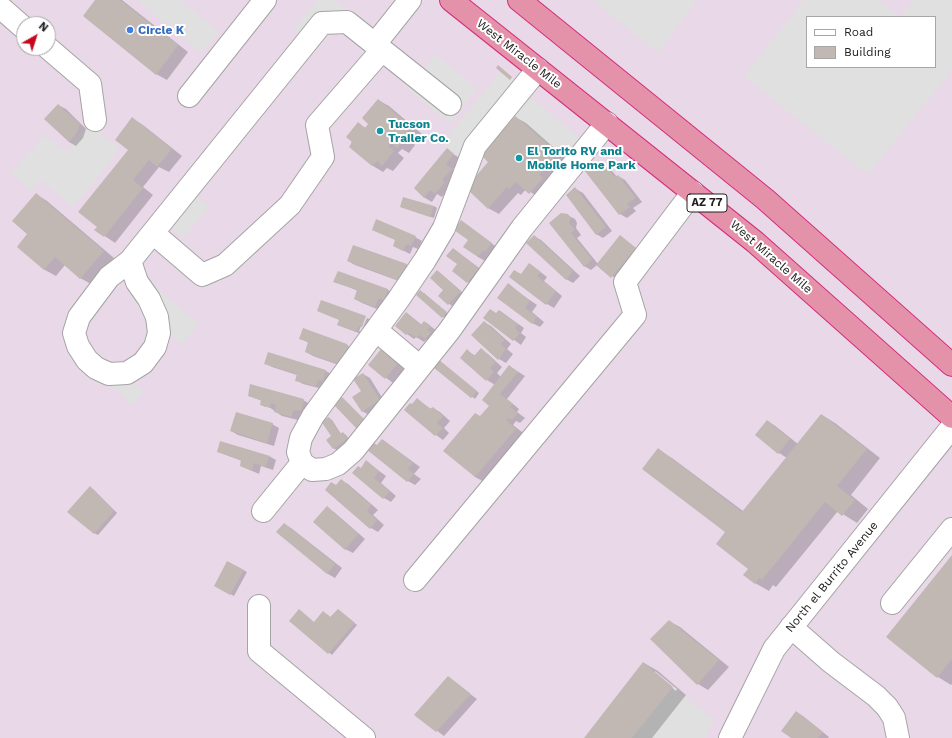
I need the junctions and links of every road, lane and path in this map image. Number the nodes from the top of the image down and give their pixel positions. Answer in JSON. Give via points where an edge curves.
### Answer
{"nodes":[{"id":1,"x":265,"y":0,"type":"edge"},
{"id":2,"x":410,"y":0,"type":"edge"},
{"id":3,"x":451,"y":0,"type":"edge"},
{"id":4,"x":519,"y":0,"type":"edge"},
{"id":5,"x":0,"y":7,"type":"edge"},
{"id":6,"x":16,"y":21,"type":"edge"},
{"id":7,"x":378,"y":47,"type":"junction"},
{"id":8,"x":56,"y":55,"type":"edge"},
{"id":9,"x":538,"y":69,"type":"junction"},
{"id":10,"x":189,"y":96,"type":"dead end"},
{"id":11,"x":450,"y":104,"type":"dead end"},
{"id":12,"x":95,"y":120,"type":"dead end"},
{"id":13,"x":607,"y":123,"type":"junction"},
{"id":14,"x":693,"y":192,"type":"junction"},
{"id":15,"x":153,"y":233,"type":"junction"},
{"id":16,"x":130,"y":261,"type":"junction"},
{"id":17,"x":376,"y":330,"type":"junction"},
{"id":18,"x":952,"y":364,"type":"edge"},
{"id":19,"x":420,"y":367,"type":"junction"},
{"id":20,"x":952,"y":417,"type":"edge"},
{"id":21,"x":952,"y":426,"type":"edge"},
{"id":22,"x":302,"y":463,"type":"junction"},
{"id":23,"x":263,"y":511,"type":"dead end"},
{"id":24,"x":952,"y":529,"type":"edge"},
{"id":25,"x":415,"y":580,"type":"dead end"},
{"id":26,"x":892,"y":603,"type":"dead end"},
{"id":27,"x":259,"y":606,"type":"dead end"},
{"id":28,"x":791,"y":627,"type":"junction"},
{"id":29,"x":364,"y":738,"type":"edge"},
{"id":30,"x":730,"y":738,"type":"edge"},
{"id":31,"x":898,"y":738,"type":"edge"}],
"edges":[{"from":1,"to":10,"type":"street"},
{"from":2,"to":7,"type":"street"},
{"from":3,"to":9,"type":"highway","name":"West Miracle Mile","number":"AZ 77"},
{"from":4,"to":18,"type":"highway","via":[[765,199]]},
{"from":5,"to":6,"type":"street"},
{"from":7,"to":11,"type":"street"},
{"from":7,"to":15,"type":"street","via":[[347,22],[322,23]]},
{"from":7,"to":15,"type":"street","via":[[317,125],[323,157],[290,205],[224,265],[202,275]]},
{"from":8,"to":12,"type":"street","via":[[90,84]]},
{"from":9,"to":13,"type":"highway","name":"West Miracle Mile","number":"AZ 77"},
{"from":9,"to":17,"type":"street","via":[[475,146],[444,228]]},
{"from":13,"to":14,"type":"highway","name":"West Miracle Mile","number":"AZ 77"},
{"from":13,"to":19,"type":"street","via":[[522,228]]},
{"from":14,"to":20,"type":"highway","name":"West Miracle Mile","number":"AZ 77","via":[[774,258]]},
{"from":14,"to":25,"type":"street","via":[[625,282],[635,315]]},
{"from":15,"to":16,"type":"street"},
{"from":16,"to":16,"type":"street","via":[[137,282],[157,317],[159,333],[155,347],[143,363],[127,373],[109,374],[86,360],[74,333],[79,317],[109,277]]},
{"from":17,"to":19,"type":"street"},
{"from":17,"to":22,"type":"street","via":[[312,416],[300,438],[298,452]]},
{"from":19,"to":22,"type":"street","via":[[353,451],[338,464],[326,469],[312,470]]},
{"from":21,"to":28,"type":"street","name":"North el Burrito Avenue"},
{"from":22,"to":23,"type":"street"},
{"from":24,"to":26,"type":"street"},
{"from":27,"to":29,"type":"street","via":[[258,651]]},
{"from":28,"to":30,"type":"street","name":"North el Burrito Avenue","via":[[774,649]]},
{"from":28,"to":31,"type":"street","via":[[887,707],[894,718]]}]}
